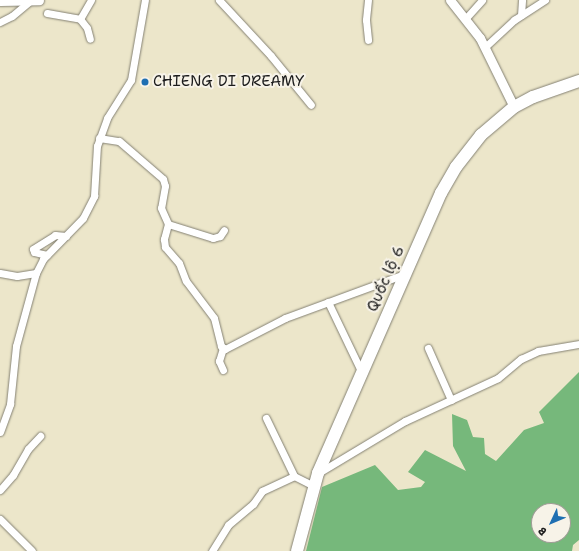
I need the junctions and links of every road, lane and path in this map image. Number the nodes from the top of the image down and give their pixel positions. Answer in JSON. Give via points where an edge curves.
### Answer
{"nodes":[{"id":1,"x":34,"y":0,"type":"edge"},
{"id":2,"x":91,"y":0,"type":"edge"},
{"id":3,"x":145,"y":0,"type":"edge"},
{"id":4,"x":218,"y":0,"type":"edge"},
{"id":5,"x":368,"y":0,"type":"edge"},
{"id":6,"x":450,"y":0,"type":"edge"},
{"id":7,"x":482,"y":0,"type":"edge"},
{"id":8,"x":522,"y":0,"type":"edge"},
{"id":9,"x":545,"y":0,"type":"edge"},
{"id":10,"x":0,"y":2,"type":"edge"},
{"id":11,"x":47,"y":13,"type":"dead end"},
{"id":12,"x":522,"y":15,"type":"junction"},
{"id":13,"x":466,"y":18,"type":"junction"},
{"id":14,"x":80,"y":19,"type":"junction"},
{"id":15,"x":0,"y":22,"type":"edge"},
{"id":16,"x":90,"y":39,"type":"dead end"},
{"id":17,"x":368,"y":40,"type":"dead end"},
{"id":18,"x":485,"y":47,"type":"junction"},
{"id":19,"x":579,"y":81,"type":"edge"},
{"id":20,"x":310,"y":105,"type":"dead end"},
{"id":21,"x":514,"y":107,"type":"junction"},
{"id":22,"x":99,"y":138,"type":"junction"},
{"id":23,"x":168,"y":224,"type":"junction"},
{"id":24,"x":224,"y":230,"type":"dead end"},
{"id":25,"x":66,"y":236,"type":"junction"},
{"id":26,"x":47,"y":255,"type":"junction"},
{"id":27,"x":407,"y":272,"type":"junction"},
{"id":28,"x":0,"y":273,"type":"edge"},
{"id":29,"x":36,"y":273,"type":"junction"},
{"id":30,"x":328,"y":302,"type":"junction"},
{"id":31,"x":579,"y":344,"type":"edge"},
{"id":32,"x":223,"y":348,"type":"junction"},
{"id":33,"x":428,"y":348,"type":"dead end"},
{"id":34,"x":223,"y":370,"type":"dead end"},
{"id":35,"x":361,"y":371,"type":"junction"},
{"id":36,"x":451,"y":400,"type":"junction"},
{"id":37,"x":266,"y":418,"type":"dead end"},
{"id":38,"x":0,"y":432,"type":"edge"},
{"id":39,"x":40,"y":436,"type":"dead end"},
{"id":40,"x":318,"y":473,"type":"junction"},
{"id":41,"x":294,"y":476,"type":"junction"},
{"id":42,"x":314,"y":486,"type":"junction"},
{"id":43,"x":0,"y":490,"type":"edge"},
{"id":44,"x":0,"y":519,"type":"edge"},
{"id":45,"x":32,"y":551,"type":"edge"},
{"id":46,"x":212,"y":551,"type":"edge"},
{"id":47,"x":297,"y":551,"type":"edge"}],
"edges":[{"from":1,"to":10,"type":"street"},
{"from":1,"to":15,"type":"street"},
{"from":2,"to":14,"type":"street"},
{"from":3,"to":22,"type":"street","via":[[131,80],[107,118]]},
{"from":4,"to":20,"type":"street","via":[[271,56]]},
{"from":5,"to":17,"type":"street"},
{"from":6,"to":13,"type":"street"},
{"from":7,"to":13,"type":"street"},
{"from":8,"to":12,"type":"street"},
{"from":9,"to":12,"type":"street"},
{"from":11,"to":14,"type":"street"},
{"from":12,"to":18,"type":"street"},
{"from":13,"to":18,"type":"street"},
{"from":14,"to":16,"type":"street","via":[[87,28]]},
{"from":18,"to":21,"type":"street"},
{"from":19,"to":21,"type":"highway","name":"Quốc lộ 6","via":[[533,97]]},
{"from":21,"to":27,"type":"highway","name":"Quốc lộ 6","via":[[481,135],[456,167],[441,193]]},
{"from":22,"to":23,"type":"street","via":[[119,141],[163,179],[165,186],[161,208]]},
{"from":22,"to":25,"type":"street","via":[[95,155],[94,196],[83,218]]},
{"from":23,"to":24,"type":"street","via":[[213,238],[220,236]]},
{"from":23,"to":32,"type":"street","via":[[164,244],[177,260],[186,281],[214,318]]},
{"from":25,"to":26,"type":"street"},
{"from":25,"to":26,"type":"street","via":[[55,235],[32,249],[34,252]]},
{"from":26,"to":29,"type":"street"},
{"from":27,"to":30,"type":"street"},
{"from":27,"to":35,"type":"highway","name":"Quốc lộ 6"},
{"from":28,"to":29,"type":"street","via":[[17,276]]},
{"from":29,"to":38,"type":"street","via":[[16,346],[10,404]]},
{"from":30,"to":32,"type":"street","via":[[274,322],[231,348]]},
{"from":30,"to":35,"type":"street"},
{"from":31,"to":36,"type":"street","via":[[538,351],[521,358],[498,378]]},
{"from":32,"to":34,"type":"street","via":[[220,361]]},
{"from":33,"to":36,"type":"street"},
{"from":35,"to":40,"type":"highway","name":"Quốc lộ 6"},
{"from":36,"to":40,"type":"street","via":[[400,423]]},
{"from":37,"to":41,"type":"street"},
{"from":39,"to":43,"type":"street","via":[[28,448],[13,475]]},
{"from":40,"to":42,"type":"highway","name":"Quốc lộ 6"},
{"from":41,"to":42,"type":"street"},
{"from":41,"to":46,"type":"street","via":[[262,491],[253,504],[228,526]]},
{"from":42,"to":47,"type":"highway","name":"Quốc lộ 6"},
{"from":44,"to":45,"type":"street"}]}
